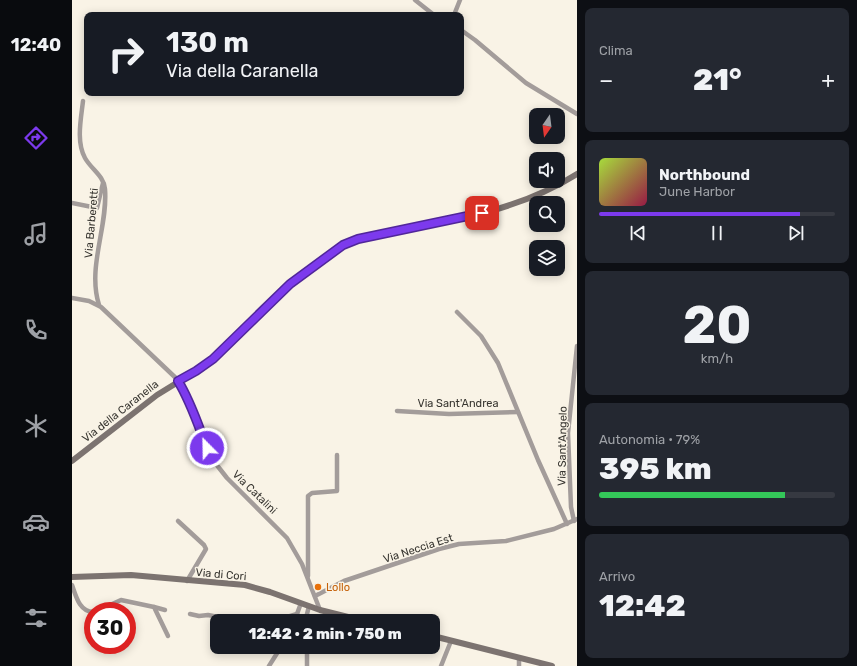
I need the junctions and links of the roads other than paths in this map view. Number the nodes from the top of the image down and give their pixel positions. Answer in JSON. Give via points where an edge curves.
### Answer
{"nodes":[{"id":1,"x":415,"y":0,"type":"edge"},
{"id":2,"x":460,"y":0,"type":"edge"},
{"id":3,"x":430,"y":12,"type":"edge"},
{"id":4,"x":455,"y":12,"type":"edge"},
{"id":5,"x":464,"y":32,"type":"edge"},
{"id":6,"x":83,"y":101,"type":"dead end"},
{"id":7,"x":577,"y":114,"type":"edge"},
{"id":8,"x":577,"y":174,"type":"edge"},
{"id":9,"x":104,"y":183,"type":"junction"},
{"id":10,"x":72,"y":203,"type":"edge"},
{"id":11,"x":72,"y":298,"type":"edge"},
{"id":12,"x":99,"y":305,"type":"junction"},
{"id":13,"x":457,"y":312,"type":"dead end"},
{"id":14,"x":577,"y":346,"type":"edge"},
{"id":15,"x":178,"y":381,"type":"junction"},
{"id":16,"x":397,"y":411,"type":"dead end"},
{"id":17,"x":518,"y":412,"type":"junction"},
{"id":18,"x":336,"y":455,"type":"dead end"},
{"id":19,"x":72,"y":461,"type":"edge"},
{"id":20,"x":575,"y":520,"type":"edge"},
{"id":21,"x":178,"y":521,"type":"dead end"},
{"id":22,"x":567,"y":524,"type":"junction"},
{"id":23,"x":72,"y":577,"type":"edge"},
{"id":24,"x":308,"y":580,"type":"junction"},
{"id":25,"x":187,"y":581,"type":"junction"},
{"id":26,"x":72,"y":585,"type":"edge"},
{"id":27,"x":314,"y":596,"type":"junction"},
{"id":28,"x":117,"y":602,"type":"edge"},
{"id":29,"x":131,"y":602,"type":"edge"},
{"id":30,"x":136,"y":603,"type":"edge"},
{"id":31,"x":301,"y":603,"type":"junction"},
{"id":32,"x":309,"y":606,"type":"junction"},
{"id":33,"x":154,"y":607,"type":"junction"},
{"id":34,"x":84,"y":609,"type":"edge"},
{"id":35,"x":165,"y":610,"type":"dead end"},
{"id":36,"x":320,"y":610,"type":"junction"},
{"id":37,"x":190,"y":614,"type":"dead end"},
{"id":38,"x":297,"y":614,"type":"edge"},
{"id":39,"x":306,"y":614,"type":"edge"},
{"id":40,"x":336,"y":614,"type":"edge"},
{"id":41,"x":210,"y":616,"type":"edge"},
{"id":42,"x":168,"y":636,"type":"dead end"},
{"id":43,"x":440,"y":638,"type":"edge"},
{"id":44,"x":451,"y":640,"type":"junction"},
{"id":45,"x":277,"y":654,"type":"edge"},
{"id":46,"x":307,"y":654,"type":"edge"},
{"id":47,"x":519,"y":658,"type":"junction"},
{"id":48,"x":269,"y":666,"type":"edge"},
{"id":49,"x":307,"y":666,"type":"edge"},
{"id":50,"x":441,"y":666,"type":"edge"},
{"id":51,"x":519,"y":666,"type":"edge"},
{"id":52,"x":552,"y":666,"type":"edge"}],
"edges":[{"from":1,"to":3,"type":"street"},
{"from":2,"to":4,"type":"street"},
{"from":5,"to":7,"type":"street","via":[[526,83]]},
{"from":6,"to":9,"type":"street","name":"Via Barberetti","via":[[80,125],[82,148],[86,159]]},
{"from":8,"to":15,"type":"main road","name":"Via della Caranella","via":[[549,189],[501,208],[345,244],[290,284],[213,359]]},
{"from":9,"to":10,"type":"street","via":[[97,208]]},
{"from":9,"to":12,"type":"street","name":"Via Barberetti","via":[[96,280]]},
{"from":11,"to":12,"type":"street","name":"Via Catalini"},
{"from":12,"to":15,"type":"street","name":"Via Catalini"},
{"from":13,"to":17,"type":"street","name":"Via Sant'Andrea","via":[[490,350],[501,369]]},
{"from":14,"to":20,"type":"street","name":"Via Sant'Angelo","via":[[568,437],[570,507]]},
{"from":15,"to":19,"type":"main road","name":"Via della Caranella","via":[[156,395]]},
{"from":15,"to":24,"type":"street","name":"Via Catalini","via":[[190,401],[202,436],[218,467],[284,534],[294,548]]},
{"from":16,"to":17,"type":"street","name":"Via Sant'Andrea","via":[[449,414]]},
{"from":17,"to":22,"type":"street","name":"Via Sant'Andrea"},
{"from":18,"to":24,"type":"street","via":[[337,491],[311,493],[308,497]]},
{"from":20,"to":22,"type":"street","name":"Via Neccia Est"},
{"from":21,"to":25,"type":"street","via":[[206,549]]},
{"from":22,"to":27,"type":"street","name":"Via Neccia Est","via":[[504,541],[459,544],[439,549],[344,581]]},
{"from":23,"to":25,"type":"main road","name":"Via di Cori","via":[[121,575]]},
{"from":24,"to":27,"type":"street","name":"Via Catalini"},
{"from":25,"to":31,"type":"main road","name":"Via di Cori","via":[[250,586]]},
{"from":26,"to":34,"type":"street"},
{"from":27,"to":36,"type":"street","name":"Via Catalini"},
{"from":28,"to":29,"type":"street"},
{"from":30,"to":33,"type":"street"},
{"from":31,"to":32,"type":"main road","name":"Via di Cori"},
{"from":31,"to":38,"type":"street"},
{"from":32,"to":36,"type":"main road","name":"Via di Cori"},
{"from":32,"to":39,"type":"street"},
{"from":33,"to":35,"type":"street"},
{"from":33,"to":42,"type":"street"},
{"from":36,"to":40,"type":"main road","name":"Via di Cori"},
{"from":37,"to":41,"type":"street"},
{"from":43,"to":44,"type":"main road"},
{"from":44,"to":47,"type":"main road"},
{"from":44,"to":50,"type":"street"},
{"from":45,"to":48,"type":"street"},
{"from":46,"to":49,"type":"street"},
{"from":47,"to":51,"type":"street"},
{"from":47,"to":52,"type":"main road"}]}
